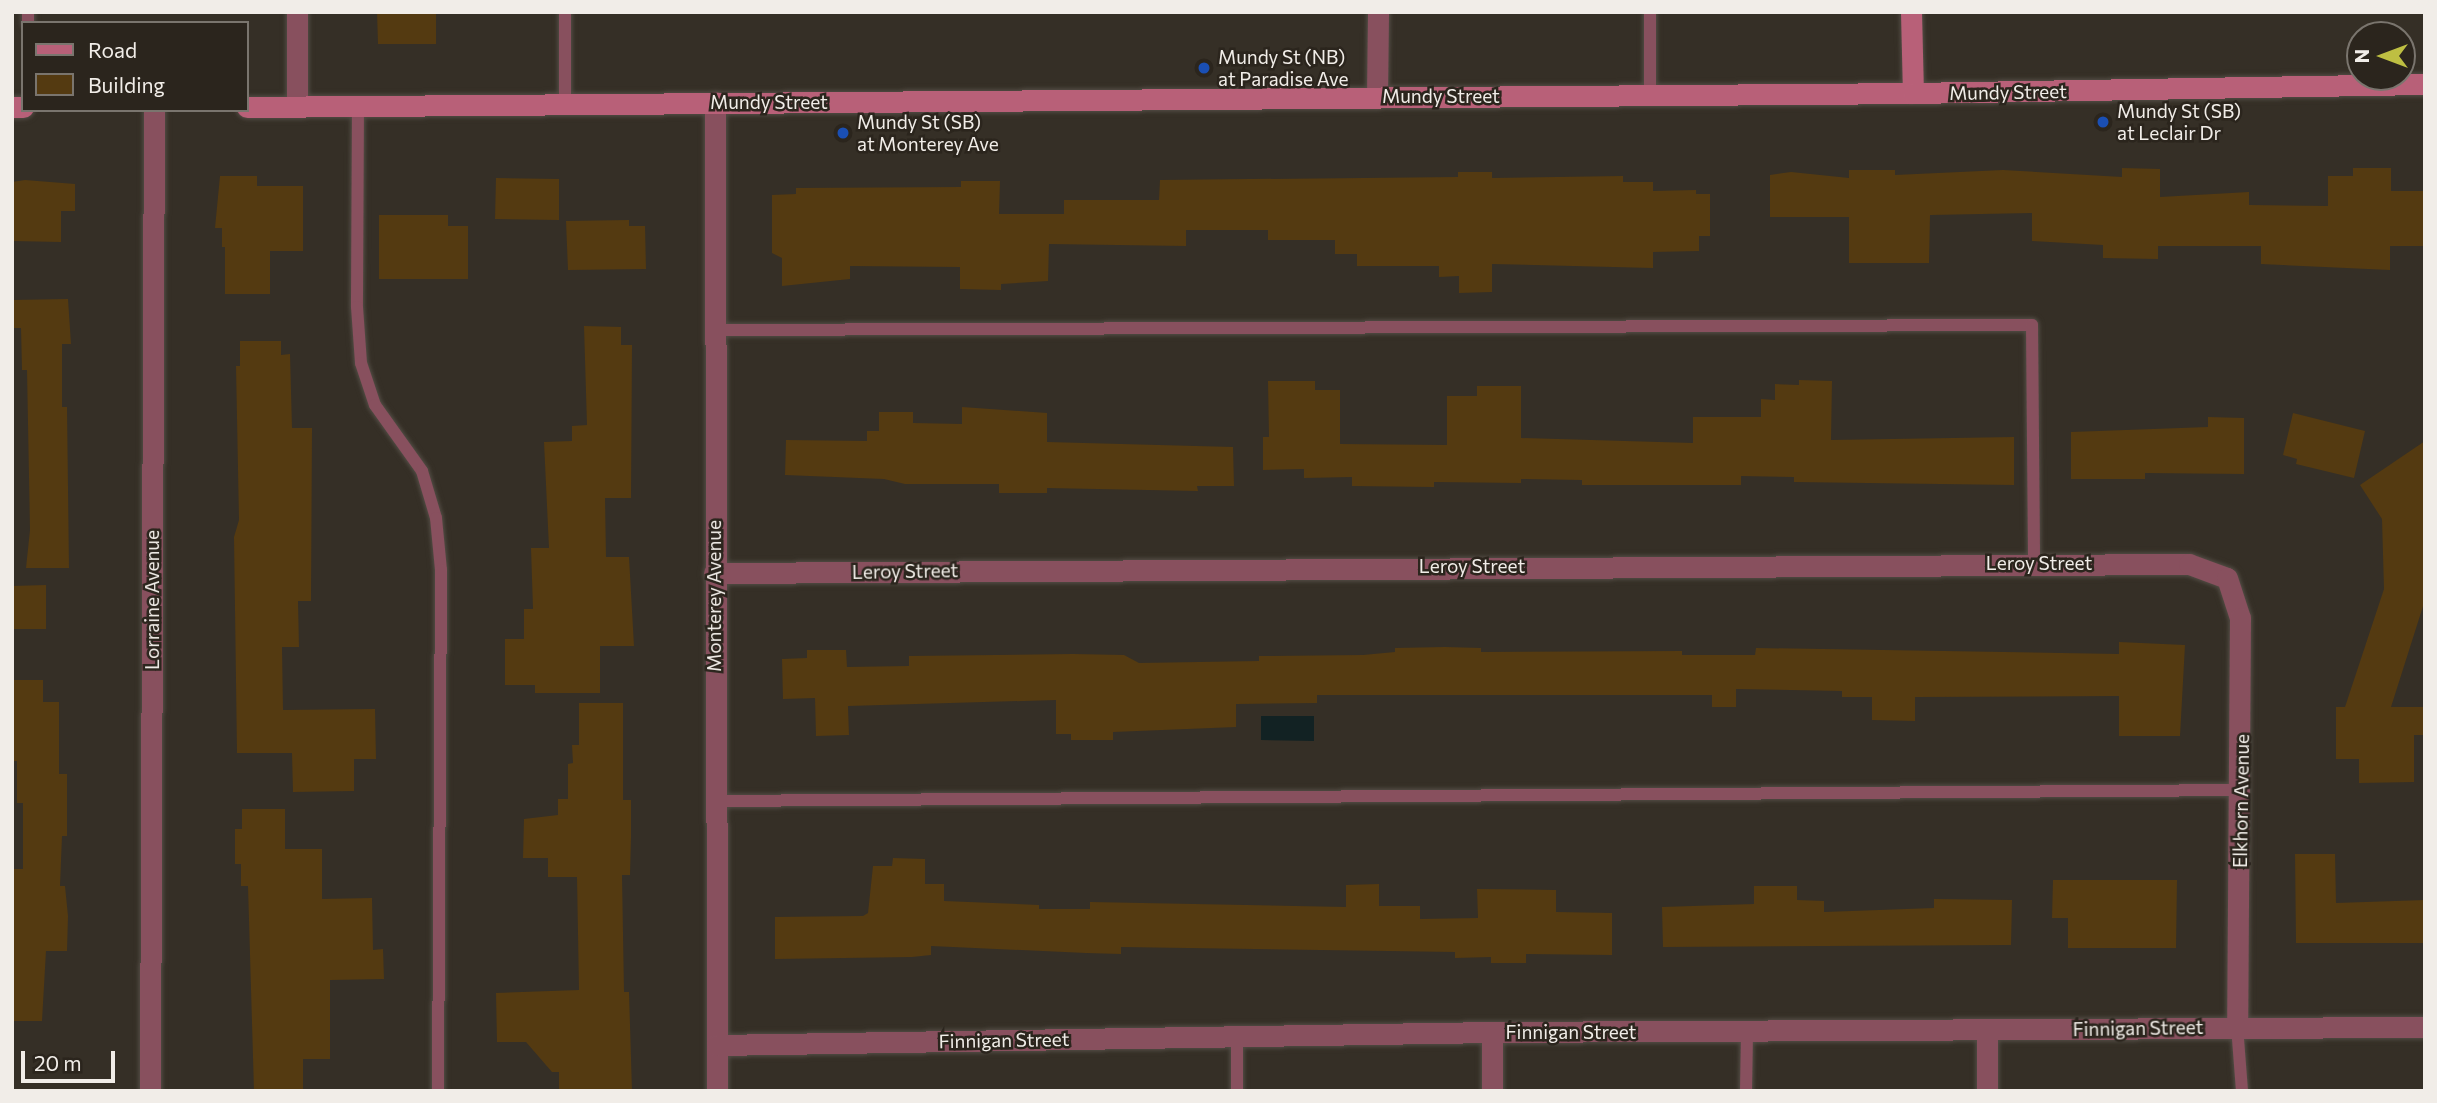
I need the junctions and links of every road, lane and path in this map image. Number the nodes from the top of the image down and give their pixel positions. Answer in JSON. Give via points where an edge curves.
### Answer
{"nodes":[{"id":1,"x":297,"y":12,"type":"edge"},
{"id":2,"x":565,"y":12,"type":"edge"},
{"id":3,"x":1378,"y":12,"type":"edge"},
{"id":4,"x":1650,"y":12,"type":"edge"},
{"id":5,"x":1911,"y":12,"type":"edge"},
{"id":6,"x":2425,"y":84,"type":"edge"},
{"id":7,"x":1913,"y":93,"type":"junction"},
{"id":8,"x":1650,"y":95,"type":"junction"},
{"id":9,"x":1377,"y":96,"type":"junction"},
{"id":10,"x":715,"y":102,"type":"junction"},
{"id":11,"x":565,"y":103,"type":"junction"},
{"id":12,"x":358,"y":106,"type":"junction"},
{"id":13,"x":248,"y":107,"type":"edge"},
{"id":14,"x":297,"y":107,"type":"junction"},
{"id":15,"x":154,"y":112,"type":"edge"},
{"id":16,"x":717,"y":331,"type":"junction"},
{"id":17,"x":2034,"y":563,"type":"junction"},
{"id":18,"x":714,"y":573,"type":"junction"},
{"id":19,"x":2227,"y":578,"type":"joint"},
{"id":20,"x":2242,"y":790,"type":"junction"},
{"id":21,"x":713,"y":801,"type":"junction"},
{"id":22,"x":2237,"y":1026,"type":"junction"},
{"id":23,"x":2425,"y":1027,"type":"edge"},
{"id":24,"x":1987,"y":1031,"type":"junction"},
{"id":25,"x":1492,"y":1032,"type":"junction"},
{"id":26,"x":1747,"y":1032,"type":"junction"},
{"id":27,"x":1237,"y":1037,"type":"junction"},
{"id":28,"x":717,"y":1045,"type":"junction"},
{"id":29,"x":150,"y":1091,"type":"edge"},
{"id":30,"x":438,"y":1091,"type":"edge"},
{"id":31,"x":717,"y":1091,"type":"edge"},
{"id":32,"x":1237,"y":1091,"type":"edge"},
{"id":33,"x":1492,"y":1091,"type":"edge"},
{"id":34,"x":1746,"y":1091,"type":"edge"},
{"id":35,"x":1987,"y":1091,"type":"edge"},
{"id":36,"x":2242,"y":1091,"type":"edge"}],
"edges":[{"from":1,"to":14,"type":"street"},
{"from":2,"to":11,"type":"lane"},
{"from":3,"to":9,"type":"street"},
{"from":4,"to":8,"type":"lane"},
{"from":5,"to":7,"type":"street"},
{"from":6,"to":7,"type":"street","name":"Mundy Street"},
{"from":7,"to":8,"type":"street","name":"Mundy Street"},
{"from":8,"to":9,"type":"street","name":"Mundy Street"},
{"from":9,"to":10,"type":"street","name":"Mundy Street"},
{"from":10,"to":11,"type":"street","name":"Mundy Street"},
{"from":10,"to":16,"type":"street","name":"Monterey Avenue"},
{"from":11,"to":12,"type":"street","name":"Mundy Street"},
{"from":12,"to":14,"type":"street","name":"Mundy Street"},
{"from":12,"to":30,"type":"lane","via":[[361,363],[375,405],[422,471],[436,518],[441,570]]},
{"from":13,"to":14,"type":"street","name":"Mundy Street"},
{"from":15,"to":29,"type":"street","name":"Lorraine Avenue"},
{"from":16,"to":17,"type":"lane","via":[[2032,325]]},
{"from":16,"to":18,"type":"street","name":"Monterey Avenue"},
{"from":17,"to":18,"type":"street","name":"Leroy Street"},
{"from":17,"to":19,"type":"street","name":"Leroy Street","via":[[2171,562]]},
{"from":18,"to":21,"type":"street","name":"Monterey Avenue"},
{"from":19,"to":20,"type":"street","name":"Elkhorn Avenue","via":[[2241,628]]},
{"from":20,"to":21,"type":"lane"},
{"from":20,"to":22,"type":"street","name":"Elkhorn Avenue"},
{"from":21,"to":28,"type":"street","name":"Monterey Avenue"},
{"from":22,"to":23,"type":"street","name":"Finnigan Street"},
{"from":22,"to":24,"type":"street","name":"Finnigan Street"},
{"from":22,"to":36,"type":"lane"},
{"from":24,"to":26,"type":"street","name":"Finnigan Street"},
{"from":24,"to":35,"type":"street"},
{"from":25,"to":26,"type":"street","name":"Finnigan Street"},
{"from":25,"to":27,"type":"street","name":"Finnigan Street"},
{"from":25,"to":33,"type":"street"},
{"from":26,"to":34,"type":"lane"},
{"from":27,"to":28,"type":"street","name":"Finnigan Street"},
{"from":27,"to":32,"type":"lane"},
{"from":28,"to":31,"type":"street","name":"Monterey Avenue"}]}
